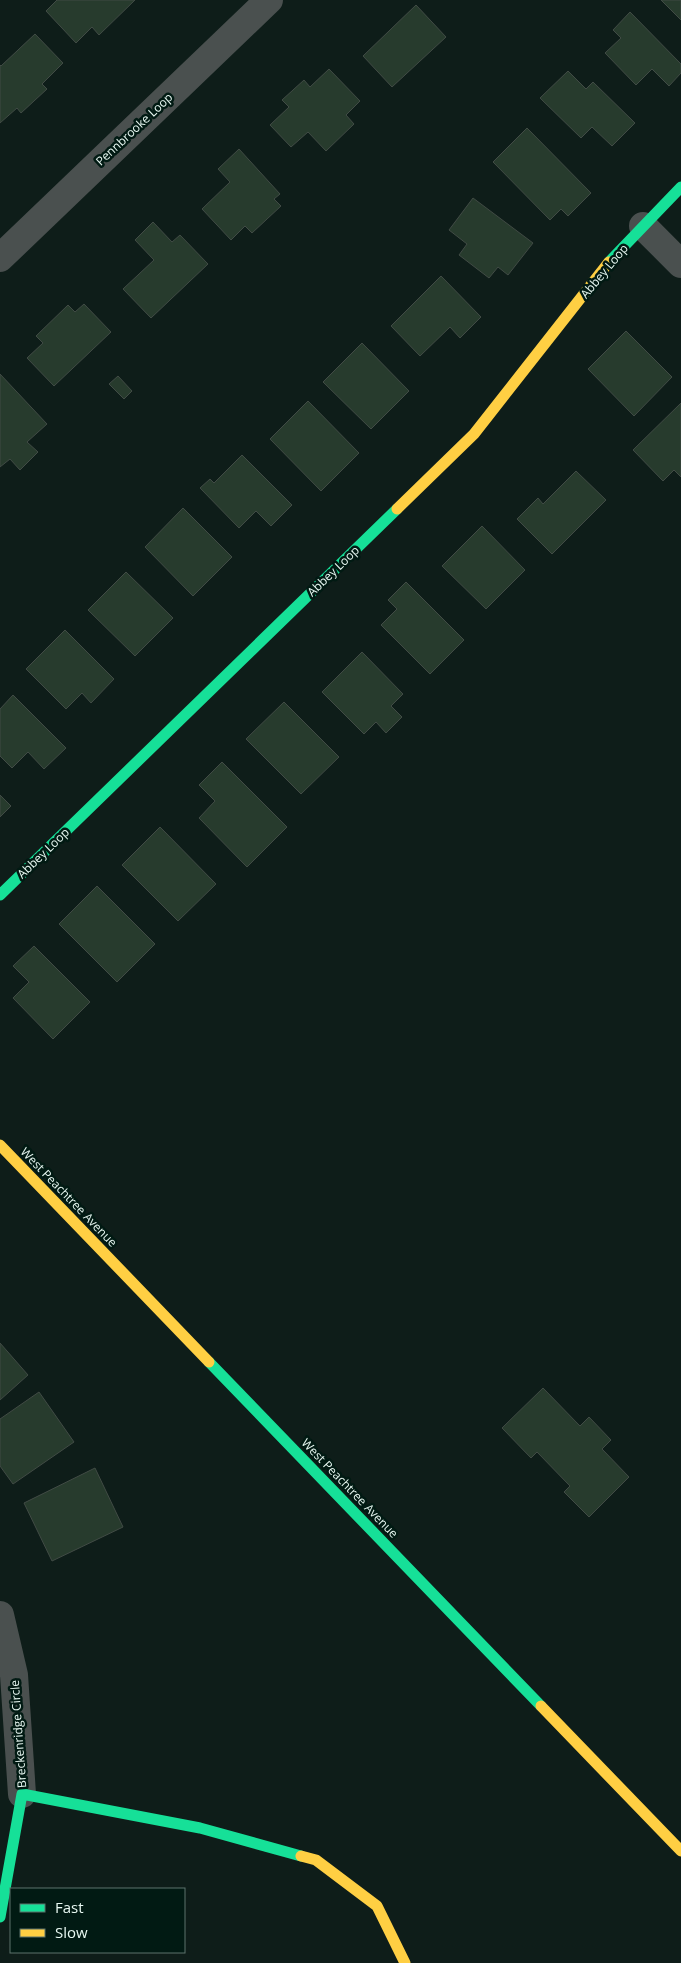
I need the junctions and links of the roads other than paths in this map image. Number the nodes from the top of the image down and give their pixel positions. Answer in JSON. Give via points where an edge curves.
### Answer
{"nodes":[{"id":1,"x":269,"y":0,"type":"edge"},
{"id":2,"x":681,"y":187,"type":"edge"},
{"id":3,"x":643,"y":226,"type":"junction"},
{"id":4,"x":0,"y":258,"type":"edge"},
{"id":5,"x":681,"y":264,"type":"edge"},
{"id":6,"x":0,"y":895,"type":"edge"},
{"id":7,"x":0,"y":1145,"type":"edge"},
{"id":8,"x":0,"y":1615,"type":"edge"},
{"id":9,"x":22,"y":1794,"type":"junction"},
{"id":10,"x":681,"y":1851,"type":"edge"},
{"id":11,"x":0,"y":1917,"type":"edge"},
{"id":12,"x":405,"y":1963,"type":"edge"}],
"edges":[{"from":1,"to":4,"type":"street","name":"Pennbrooke Loop"},
{"from":2,"to":3,"type":"street","name":"Abbey Loop"},
{"from":3,"to":5,"type":"street"},
{"from":3,"to":6,"type":"street","name":"Abbey Loop","via":[[608,264],[474,434]]},
{"from":7,"to":10,"type":"street","name":"West Peachtree Avenue"},
{"from":8,"to":9,"type":"street","name":"Breckenridge Circle","via":[[14,1675]]},
{"from":9,"to":11,"type":"street"},
{"from":9,"to":12,"type":"street","via":[[200,1828],[316,1860],[377,1906]]}]}
